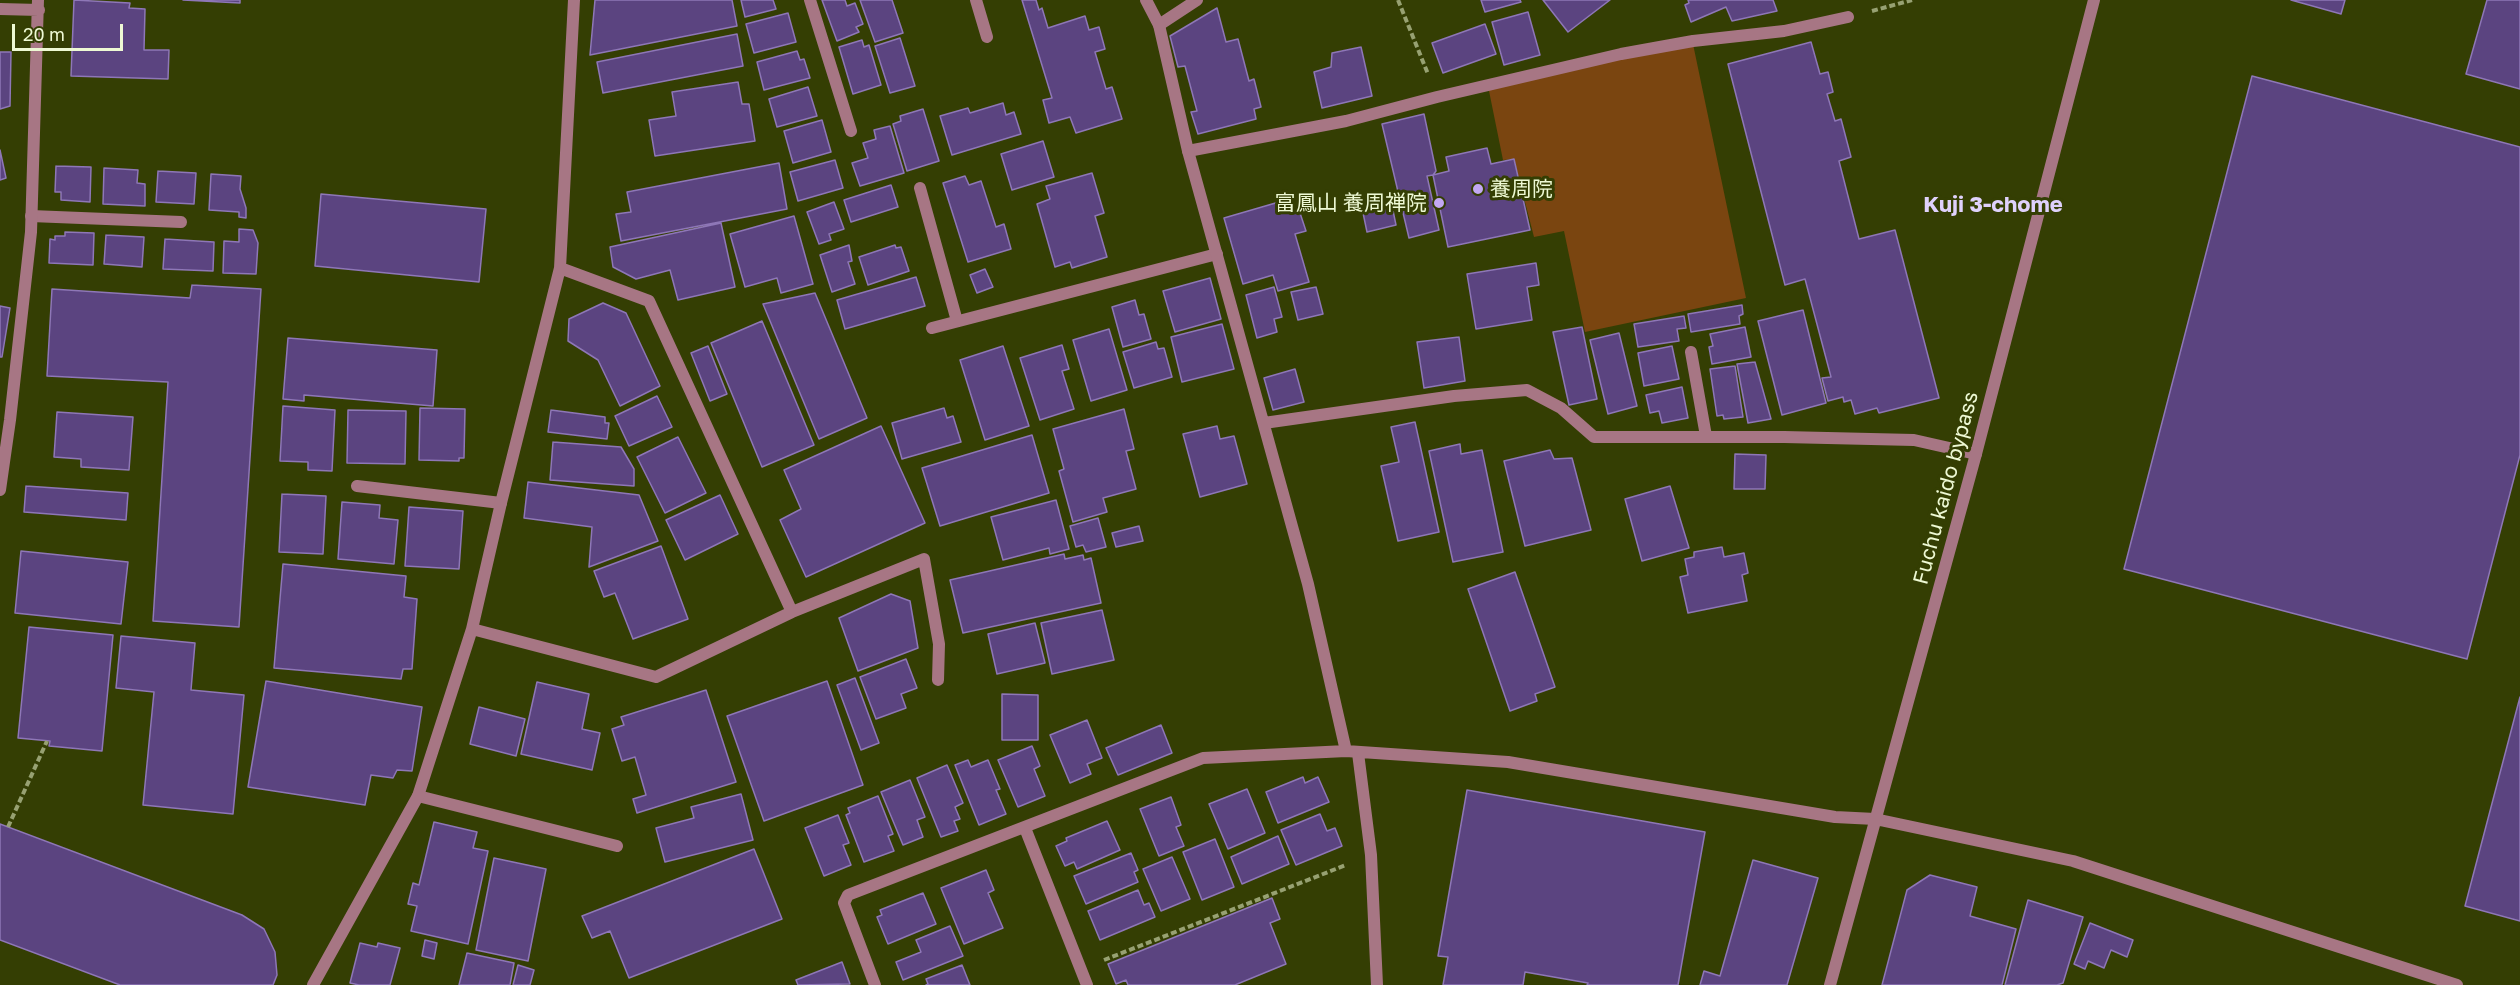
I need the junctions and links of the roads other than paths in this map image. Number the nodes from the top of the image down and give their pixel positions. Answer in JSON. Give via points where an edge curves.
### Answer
{"nodes":[{"id":1,"x":574,"y":0,"type":"edge"},
{"id":2,"x":810,"y":0,"type":"edge"},
{"id":3,"x":976,"y":0,"type":"edge"},
{"id":4,"x":1146,"y":0,"type":"edge"},
{"id":5,"x":1197,"y":0,"type":"edge"},
{"id":6,"x":2094,"y":0,"type":"edge"},
{"id":7,"x":38,"y":5,"type":"edge"},
{"id":8,"x":0,"y":9,"type":"edge"},
{"id":9,"x":1848,"y":17,"type":"road end"},
{"id":10,"x":1159,"y":25,"type":"junction"},
{"id":11,"x":987,"y":37,"type":"dead end"},
{"id":12,"x":851,"y":131,"type":"dead end"},
{"id":13,"x":1188,"y":151,"type":"junction"},
{"id":14,"x":920,"y":188,"type":"dead end"},
{"id":15,"x":32,"y":216,"type":"junction"},
{"id":16,"x":181,"y":222,"type":"dead end"},
{"id":17,"x":1217,"y":254,"type":"junction"},
{"id":18,"x":560,"y":268,"type":"junction"},
{"id":19,"x":957,"y":321,"type":"junction"},
{"id":20,"x":932,"y":328,"type":"dead end"},
{"id":21,"x":1691,"y":352,"type":"dead end"},
{"id":22,"x":1264,"y":423,"type":"junction"},
{"id":23,"x":1706,"y":436,"type":"junction"},
{"id":24,"x":1976,"y":454,"type":"junction"},
{"id":25,"x":357,"y":486,"type":"dead end"},
{"id":26,"x":0,"y":490,"type":"edge"},
{"id":27,"x":501,"y":503,"type":"junction"},
{"id":28,"x":792,"y":612,"type":"junction"},
{"id":29,"x":472,"y":629,"type":"junction"},
{"id":30,"x":938,"y":680,"type":"dead end"},
{"id":31,"x":1352,"y":752,"type":"junction"},
{"id":32,"x":418,"y":796,"type":"junction"},
{"id":33,"x":1875,"y":819,"type":"junction"},
{"id":34,"x":1024,"y":828,"type":"junction"},
{"id":35,"x":617,"y":846,"type":"dead end"},
{"id":36,"x":313,"y":985,"type":"edge"},
{"id":37,"x":875,"y":985,"type":"edge"},
{"id":38,"x":1087,"y":985,"type":"edge"},
{"id":39,"x":1377,"y":985,"type":"edge"},
{"id":40,"x":1830,"y":985,"type":"edge"},
{"id":41,"x":2457,"y":985,"type":"edge"}],
"edges":[{"from":1,"to":18,"type":"street"},
{"from":2,"to":12,"type":"street"},
{"from":3,"to":11,"type":"street"},
{"from":4,"to":10,"type":"street"},
{"from":5,"to":10,"type":"street"},
{"from":6,"to":24,"type":"street","name":"Fuchu kaido bypass"},
{"from":7,"to":8,"type":"street"},
{"from":7,"to":15,"type":"street"},
{"from":9,"to":13,"type":"street","via":[[1784,31],[1693,40],[1632,52],[1346,121]]},
{"from":10,"to":13,"type":"street"},
{"from":13,"to":17,"type":"street"},
{"from":14,"to":19,"type":"street"},
{"from":15,"to":16,"type":"street"},
{"from":15,"to":26,"type":"street"},
{"from":17,"to":19,"type":"street"},
{"from":17,"to":22,"type":"street"},
{"from":18,"to":27,"type":"street"},
{"from":18,"to":28,"type":"street","via":[[649,301]]},
{"from":19,"to":20,"type":"street"},
{"from":21,"to":23,"type":"street"},
{"from":22,"to":23,"type":"street","via":[[1454,396],[1527,390],[1562,408],[1594,437]]},
{"from":22,"to":31,"type":"street"},
{"from":23,"to":24,"type":"street","via":[[1914,440]]},
{"from":24,"to":33,"type":"street","name":"Fuchu kaido bypass"},
{"from":25,"to":27,"type":"street"},
{"from":27,"to":29,"type":"street"},
{"from":28,"to":29,"type":"street","via":[[656,677]]},
{"from":28,"to":30,"type":"street","via":[[924,559],[939,644]]},
{"from":29,"to":32,"type":"street"},
{"from":31,"to":33,"type":"street","via":[[1508,762],[1836,817]]},
{"from":31,"to":34,"type":"street","via":[[1203,758]]},
{"from":31,"to":39,"type":"street","via":[[1371,855]]},
{"from":32,"to":35,"type":"street"},
{"from":32,"to":36,"type":"street"},
{"from":33,"to":40,"type":"street","name":"Fuchu kaido bypass"},
{"from":33,"to":41,"type":"street","via":[[2073,861]]},
{"from":34,"to":37,"type":"street","via":[[848,896],[843,903]]},
{"from":34,"to":38,"type":"street"}]}
